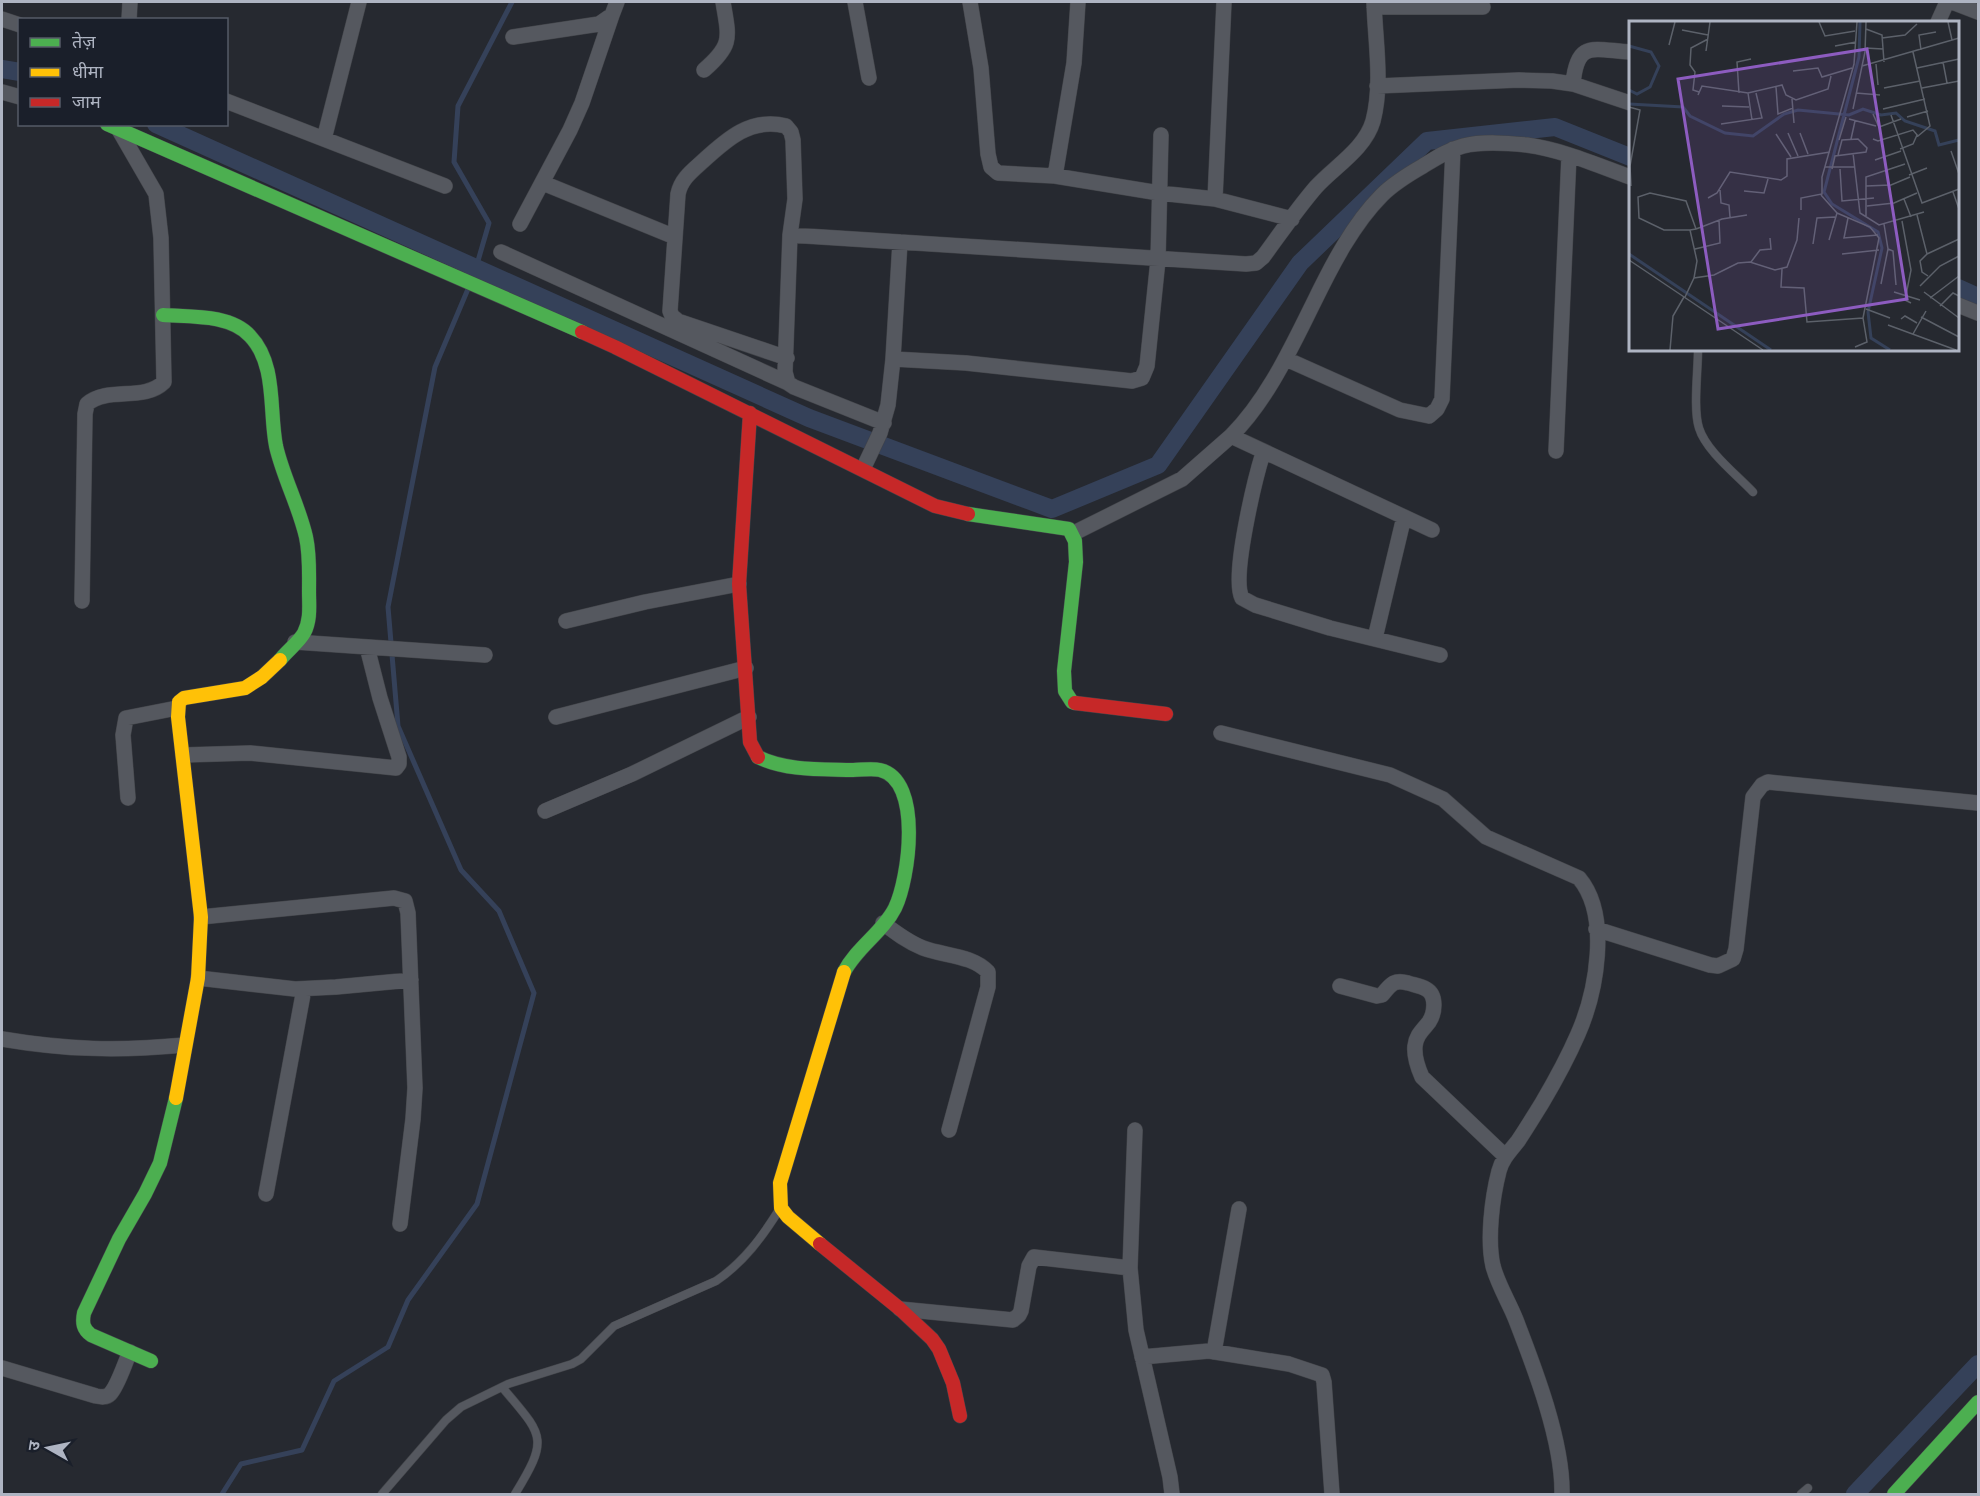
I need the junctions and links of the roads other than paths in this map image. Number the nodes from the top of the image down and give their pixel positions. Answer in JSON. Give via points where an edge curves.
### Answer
{"nodes":[{"id":1,"x":130,"y":2,"type":"edge"},
{"id":2,"x":359,"y":2,"type":"edge"},
{"id":3,"x":723,"y":2,"type":"edge"},
{"id":4,"x":855,"y":2,"type":"edge"},
{"id":5,"x":970,"y":2,"type":"edge"},
{"id":6,"x":1078,"y":2,"type":"edge"},
{"id":7,"x":1224,"y":2,"type":"edge"},
{"id":8,"x":1947,"y":2,"type":"edge"},
{"id":9,"x":1952,"y":2,"type":"edge"},
{"id":10,"x":1374,"y":4,"type":"edge"},
{"id":11,"x":1483,"y":7,"type":"dead end"},
{"id":12,"x":614,"y":8,"type":"edge"},
{"id":13,"x":1978,"y":12,"type":"edge"},
{"id":14,"x":129,"y":18,"type":"edge"},
{"id":15,"x":2,"y":19,"type":"edge"},
{"id":16,"x":1938,"y":21,"type":"edge"},
{"id":17,"x":18,"y":24,"type":"edge"},
{"id":18,"x":513,"y":37,"type":"dead end"},
{"id":19,"x":1629,"y":52,"type":"edge"},
{"id":20,"x":704,"y":70,"type":"dead end"},
{"id":21,"x":869,"y":78,"type":"dead end"},
{"id":22,"x":1574,"y":84,"type":"junction"},
{"id":23,"x":1377,"y":86,"type":"junction"},
{"id":24,"x":2,"y":92,"type":"edge"},
{"id":25,"x":18,"y":96,"type":"edge"},
{"id":26,"x":228,"y":102,"type":"edge"},
{"id":27,"x":1629,"y":103,"type":"edge"},
{"id":28,"x":113,"y":127,"type":"edge"},
{"id":29,"x":1161,"y":135,"type":"dead end"},
{"id":30,"x":324,"y":139,"type":"junction"},
{"id":31,"x":1453,"y":149,"type":"junction"},
{"id":32,"x":1569,"y":155,"type":"junction"},
{"id":33,"x":1055,"y":176,"type":"junction"},
{"id":34,"x":1629,"y":177,"type":"edge"},
{"id":35,"x":543,"y":183,"type":"junction"},
{"id":36,"x":445,"y":186,"type":"dead end"},
{"id":37,"x":1159,"y":193,"type":"junction"},
{"id":38,"x":1215,"y":199,"type":"junction"},
{"id":39,"x":1292,"y":219,"type":"junction"},
{"id":40,"x":520,"y":224,"type":"dead end"},
{"id":41,"x":790,"y":235,"type":"junction"},
{"id":42,"x":675,"y":237,"type":"junction"},
{"id":43,"x":900,"y":242,"type":"junction"},
{"id":44,"x":501,"y":252,"type":"dead end"},
{"id":45,"x":1158,"y":260,"type":"junction"},
{"id":46,"x":1959,"y":305,"type":"edge"},
{"id":47,"x":1978,"y":313,"type":"edge"},
{"id":48,"x":163,"y":315,"type":"junction"},
{"id":49,"x":1698,"y":351,"type":"edge"},
{"id":50,"x":787,"y":358,"type":"junction"},
{"id":51,"x":1286,"y":358,"type":"junction"},
{"id":52,"x":893,"y":359,"type":"junction"},
{"id":53,"x":788,"y":383,"type":"junction"},
{"id":54,"x":750,"y":413,"type":"junction"},
{"id":55,"x":882,"y":428,"type":"junction"},
{"id":56,"x":1231,"y":436,"type":"junction"},
{"id":57,"x":1556,"y":451,"type":"dead end"},
{"id":58,"x":1263,"y":453,"type":"junction"},
{"id":59,"x":866,"y":463,"type":"junction"},
{"id":60,"x":1753,"y":492,"type":"dead end"},
{"id":61,"x":1404,"y":517,"type":"junction"},
{"id":62,"x":1432,"y":530,"type":"dead end"},
{"id":63,"x":1074,"y":533,"type":"junction"},
{"id":64,"x":739,"y":584,"type":"junction"},
{"id":65,"x":82,"y":601,"type":"dead end"},
{"id":66,"x":566,"y":621,"type":"dead end"},
{"id":67,"x":1375,"y":638,"type":"junction"},
{"id":68,"x":295,"y":642,"type":"junction"},
{"id":69,"x":372,"y":647,"type":"junction"},
{"id":70,"x":1440,"y":655,"type":"dead end"},
{"id":71,"x":485,"y":656,"type":"dead end"},
{"id":72,"x":746,"y":668,"type":"junction"},
{"id":73,"x":177,"y":708,"type":"junction"},
{"id":74,"x":1167,"y":714,"type":"dead end"},
{"id":75,"x":556,"y":717,"type":"dead end"},
{"id":76,"x":749,"y":717,"type":"junction"},
{"id":77,"x":1221,"y":733,"type":"dead end"},
{"id":78,"x":183,"y":755,"type":"junction"},
{"id":79,"x":128,"y":798,"type":"dead end"},
{"id":80,"x":1978,"y":803,"type":"edge"},
{"id":81,"x":545,"y":811,"type":"dead end"},
{"id":82,"x":201,"y":917,"type":"junction"},
{"id":83,"x":883,"y":923,"type":"junction"},
{"id":84,"x":1596,"y":929,"type":"junction"},
{"id":85,"x":198,"y":978,"type":"junction"},
{"id":86,"x":411,"y":980,"type":"junction"},
{"id":87,"x":1340,"y":986,"type":"dead end"},
{"id":88,"x":304,"y":989,"type":"junction"},
{"id":89,"x":2,"y":1039,"type":"edge"},
{"id":90,"x":185,"y":1045,"type":"junction"},
{"id":91,"x":949,"y":1130,"type":"dead end"},
{"id":92,"x":1135,"y":1130,"type":"dead end"},
{"id":93,"x":1505,"y":1156,"type":"junction"},
{"id":94,"x":266,"y":1194,"type":"dead end"},
{"id":95,"x":781,"y":1208,"type":"junction"},
{"id":96,"x":1239,"y":1209,"type":"dead end"},
{"id":97,"x":400,"y":1224,"type":"dead end"},
{"id":98,"x":1130,"y":1268,"type":"junction"},
{"id":99,"x":900,"y":1309,"type":"junction"},
{"id":100,"x":130,"y":1352,"type":"junction"},
{"id":101,"x":1214,"y":1352,"type":"junction"},
{"id":102,"x":1142,"y":1357,"type":"junction"},
{"id":103,"x":151,"y":1361,"type":"dead end"},
{"id":104,"x":2,"y":1368,"type":"edge"},
{"id":105,"x":502,"y":1387,"type":"junction"},
{"id":106,"x":1978,"y":1402,"type":"edge"},
{"id":107,"x":960,"y":1416,"type":"dead end"},
{"id":108,"x":1808,"y":1488,"type":"dead end"},
{"id":109,"x":382,"y":1494,"type":"edge"},
{"id":110,"x":515,"y":1494,"type":"edge"},
{"id":111,"x":1172,"y":1494,"type":"edge"},
{"id":112,"x":1332,"y":1494,"type":"edge"},
{"id":113,"x":1562,"y":1494,"type":"edge"},
{"id":114,"x":1801,"y":1494,"type":"edge"},
{"id":115,"x":1894,"y":1494,"type":"edge"}],
"edges":[{"from":1,"to":14,"type":"street"},
{"from":2,"to":30,"type":"street"},
{"from":3,"to":20,"type":"street","via":[[725,48]]},
{"from":4,"to":21,"type":"street"},
{"from":5,"to":33,"type":"street","via":[[991,167],[998,172]]},
{"from":6,"to":33,"type":"street","via":[[1074,63]]},
{"from":7,"to":38,"type":"street"},
{"from":8,"to":16,"type":"street"},
{"from":9,"to":13,"type":"street"},
{"from":10,"to":11,"type":"street"},
{"from":10,"to":23,"type":"street"},
{"from":12,"to":18,"type":"street","via":[[599,24]]},
{"from":12,"to":35,"type":"street","via":[[582,103]]},
{"from":15,"to":17,"type":"street"},
{"from":19,"to":22,"type":"street","via":[[1583,53],[1575,65]]},
{"from":22,"to":23,"type":"street","via":[[1519,80]]},
{"from":22,"to":27,"type":"street"},
{"from":23,"to":39,"type":"street","via":[[1368,133],[1316,187]]},
{"from":24,"to":25,"type":"street"},
{"from":26,"to":30,"type":"street"},
{"from":28,"to":48,"type":"street","via":[[156,194]]},
{"from":28,"to":54,"type":"street","via":[[615,347]]},
{"from":29,"to":37,"type":"street"},
{"from":30,"to":36,"type":"street"},
{"from":31,"to":32,"type":"street","via":[[1479,143],[1526,145]]},
{"from":31,"to":51,"type":"street","via":[[1382,194],[1328,275]]},
{"from":31,"to":51,"type":"street","via":[[1442,399],[1437,409],[1429,416],[1400,410]]},
{"from":32,"to":34,"type":"street"},
{"from":32,"to":57,"type":"street"},
{"from":33,"to":37,"type":"street"},
{"from":35,"to":40,"type":"street"},
{"from":35,"to":42,"type":"street"},
{"from":37,"to":38,"type":"street"},
{"from":37,"to":45,"type":"street"},
{"from":38,"to":39,"type":"street"},
{"from":39,"to":45,"type":"street","via":[[1256,262]]},
{"from":41,"to":42,"type":"street","via":[[795,199],[793,140],[786,126],[768,123],[735,133],[683,179]]},
{"from":41,"to":43,"type":"street"},
{"from":41,"to":50,"type":"street"},
{"from":42,"to":50,"type":"street","via":[[672,316]]},
{"from":43,"to":45,"type":"street"},
{"from":43,"to":52,"type":"street"},
{"from":44,"to":53,"type":"street"},
{"from":45,"to":52,"type":"street","via":[[1148,366],[1142,378],[1132,381]]},
{"from":46,"to":47,"type":"street"},
{"from":48,"to":65,"type":"street","via":[[164,382],[151,390],[98,396],[87,404]]},
{"from":48,"to":68,"type":"street","via":[[228,323],[252,337],[260,350],[266,367],[276,443],[306,536],[308,627]]},
{"from":49,"to":60,"type":"lane","via":[[1699,429],[1714,452]]},
{"from":50,"to":53,"type":"street"},
{"from":51,"to":56,"type":"street","via":[[1246,420]]},
{"from":52,"to":55,"type":"street"},
{"from":53,"to":55,"type":"street"},
{"from":54,"to":59,"type":"street"},
{"from":54,"to":64,"type":"street"},
{"from":55,"to":59,"type":"street"},
{"from":56,"to":58,"type":"street"},
{"from":56,"to":63,"type":"street","via":[[1182,479]]},
{"from":58,"to":61,"type":"street"},
{"from":58,"to":67,"type":"street","via":[[1249,502],[1238,584],[1242,598],[1330,628]]},
{"from":59,"to":63,"type":"street","via":[[913,496],[935,506],[976,516],[1063,527]]},
{"from":61,"to":62,"type":"street"},
{"from":61,"to":67,"type":"street"},
{"from":63,"to":74,"type":"street","via":[[1076,567],[1064,678],[1068,697],[1081,704]]},
{"from":64,"to":66,"type":"street"},
{"from":64,"to":72,"type":"street"},
{"from":67,"to":70,"type":"street"},
{"from":68,"to":69,"type":"street"},
{"from":68,"to":73,"type":"street","via":[[255,683],[246,688],[184,698]]},
{"from":69,"to":71,"type":"street"},
{"from":69,"to":78,"type":"street","via":[[380,698],[399,757],[396,768],[250,753]]},
{"from":72,"to":75,"type":"street"},
{"from":72,"to":76,"type":"street"},
{"from":73,"to":78,"type":"street"},
{"from":73,"to":79,"type":"street","via":[[126,718],[123,735]]},
{"from":76,"to":81,"type":"street"},
{"from":76,"to":83,"type":"street","via":[[750,742],[760,759],[789,766],[880,770],[899,783],[909,825],[903,887],[894,910]]},
{"from":77,"to":84,"type":"street","via":[[1390,775],[1430,792],[1486,837],[1579,878],[1593,904]]},
{"from":78,"to":82,"type":"street"},
{"from":80,"to":84,"type":"street","via":[[1768,783],[1754,797],[1732,959],[1718,966],[1710,965]]},
{"from":82,"to":85,"type":"street"},
{"from":82,"to":86,"type":"street","via":[[399,899],[407,905]]},
{"from":83,"to":91,"type":"street","via":[[922,948],[966,959],[988,972],[988,987]]},
{"from":83,"to":95,"type":"street","via":[[857,950],[842,975],[780,1183]]},
{"from":84,"to":93,"type":"street","via":[[1597,963],[1577,1035],[1542,1102]]},
{"from":85,"to":88,"type":"street"},
{"from":85,"to":90,"type":"street"},
{"from":86,"to":88,"type":"street"},
{"from":86,"to":97,"type":"street","via":[[414,1098]]},
{"from":87,"to":93,"type":"street","via":[[1377,996],[1398,981],[1428,989],[1434,1002],[1433,1012],[1415,1047],[1422,1077]]},
{"from":88,"to":94,"type":"street"},
{"from":89,"to":90,"type":"street","via":[[110,1051]]},
{"from":90,"to":100,"type":"street","via":[[160,1163],[118,1239],[82,1323],[91,1335]]},
{"from":92,"to":98,"type":"street"},
{"from":93,"to":113,"type":"street","via":[[1498,1172],[1490,1231],[1493,1265],[1529,1356],[1553,1433]]},
{"from":95,"to":99,"type":"street"},
{"from":95,"to":105,"type":"lane","via":[[762,1237],[716,1281],[614,1326],[572,1364]]},
{"from":96,"to":101,"type":"street"},
{"from":98,"to":99,"type":"street","via":[[1034,1257],[1021,1311],[1013,1320]]},
{"from":98,"to":102,"type":"street"},
{"from":99,"to":107,"type":"street","via":[[939,1349],[953,1383]]},
{"from":100,"to":103,"type":"street"},
{"from":100,"to":104,"type":"street","via":[[111,1394],[105,1397]]},
{"from":101,"to":102,"type":"street"},
{"from":101,"to":112,"type":"street","via":[[1289,1364],[1322,1376]]},
{"from":102,"to":111,"type":"street"},
{"from":105,"to":109,"type":"lane","via":[[460,1407]]},
{"from":105,"to":110,"type":"lane","via":[[538,1434],[531,1469]]},
{"from":106,"to":115,"type":"street"},
{"from":108,"to":114,"type":"lane"}]}
